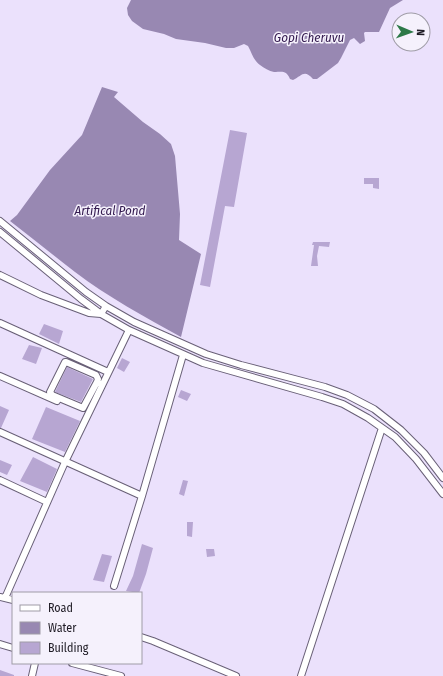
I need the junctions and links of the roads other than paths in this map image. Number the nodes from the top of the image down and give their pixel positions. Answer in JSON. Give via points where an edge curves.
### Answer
{"nodes":[{"id":1,"x":0,"y":221,"type":"edge"},
{"id":2,"x":0,"y":232,"type":"edge"},
{"id":3,"x":0,"y":274,"type":"edge"},
{"id":4,"x":106,"y":306,"type":"junction"},
{"id":5,"x":101,"y":314,"type":"junction"},
{"id":6,"x":0,"y":323,"type":"edge"},
{"id":7,"x":129,"y":330,"type":"junction"},
{"id":8,"x":183,"y":355,"type":"junction"},
{"id":9,"x":108,"y":372,"type":"junction"},
{"id":10,"x":0,"y":376,"type":"edge"},
{"id":11,"x":100,"y":384,"type":"junction"},
{"id":12,"x":91,"y":402,"type":"junction"},
{"id":13,"x":366,"y":405,"type":"junction"},
{"id":14,"x":88,"y":415,"type":"junction"},
{"id":15,"x":363,"y":415,"type":"junction"},
{"id":16,"x":382,"y":428,"type":"junction"},
{"id":17,"x":0,"y":432,"type":"edge"},
{"id":18,"x":65,"y":462,"type":"junction"},
{"id":19,"x":443,"y":478,"type":"edge"},
{"id":20,"x":0,"y":480,"type":"edge"},
{"id":21,"x":443,"y":494,"type":"edge"},
{"id":22,"x":142,"y":496,"type":"junction"},
{"id":23,"x":48,"y":502,"type":"junction"},
{"id":24,"x":114,"y":586,"type":"dead end"},
{"id":25,"x":3,"y":598,"type":"edge"},
{"id":26,"x":142,"y":637,"type":"edge"},
{"id":27,"x":0,"y":644,"type":"edge"},
{"id":28,"x":12,"y":648,"type":"edge"},
{"id":29,"x":34,"y":664,"type":"edge"},
{"id":30,"x":76,"y":664,"type":"edge"},
{"id":31,"x":32,"y":676,"type":"edge"},
{"id":32,"x":121,"y":676,"type":"edge"},
{"id":33,"x":236,"y":676,"type":"edge"},
{"id":34,"x":301,"y":676,"type":"edge"}],
"edges":[{"from":1,"to":4,"type":"street"},
{"from":2,"to":5,"type":"street"},
{"from":3,"to":5,"type":"street","via":[[41,295],[89,313]]},
{"from":4,"to":5,"type":"street"},
{"from":4,"to":13,"type":"street","via":[[134,322],[206,354],[325,387]]},
{"from":5,"to":7,"type":"street"},
{"from":6,"to":9,"type":"street"},
{"from":7,"to":8,"type":"street"},
{"from":7,"to":9,"type":"street"},
{"from":8,"to":15,"type":"street","via":[[238,374],[343,404]]},
{"from":8,"to":22,"type":"street"},
{"from":9,"to":11,"type":"street"},
{"from":10,"to":14,"type":"street"},
{"from":11,"to":12,"type":"street"},
{"from":11,"to":12,"type":"street","via":[[96,375],[65,362],[50,392],[81,408]]},
{"from":12,"to":14,"type":"street"},
{"from":13,"to":15,"type":"street"},
{"from":13,"to":19,"type":"street","via":[[401,430],[424,453]]},
{"from":14,"to":18,"type":"street"},
{"from":15,"to":16,"type":"street"},
{"from":16,"to":21,"type":"street","via":[[395,437]]},
{"from":16,"to":34,"type":"street"},
{"from":17,"to":18,"type":"street"},
{"from":18,"to":22,"type":"street"},
{"from":18,"to":23,"type":"street"},
{"from":20,"to":23,"type":"street"},
{"from":22,"to":24,"type":"street"},
{"from":23,"to":25,"type":"street"},
{"from":26,"to":33,"type":"street"},
{"from":27,"to":28,"type":"street"},
{"from":29,"to":31,"type":"street"},
{"from":30,"to":32,"type":"street"}]}
